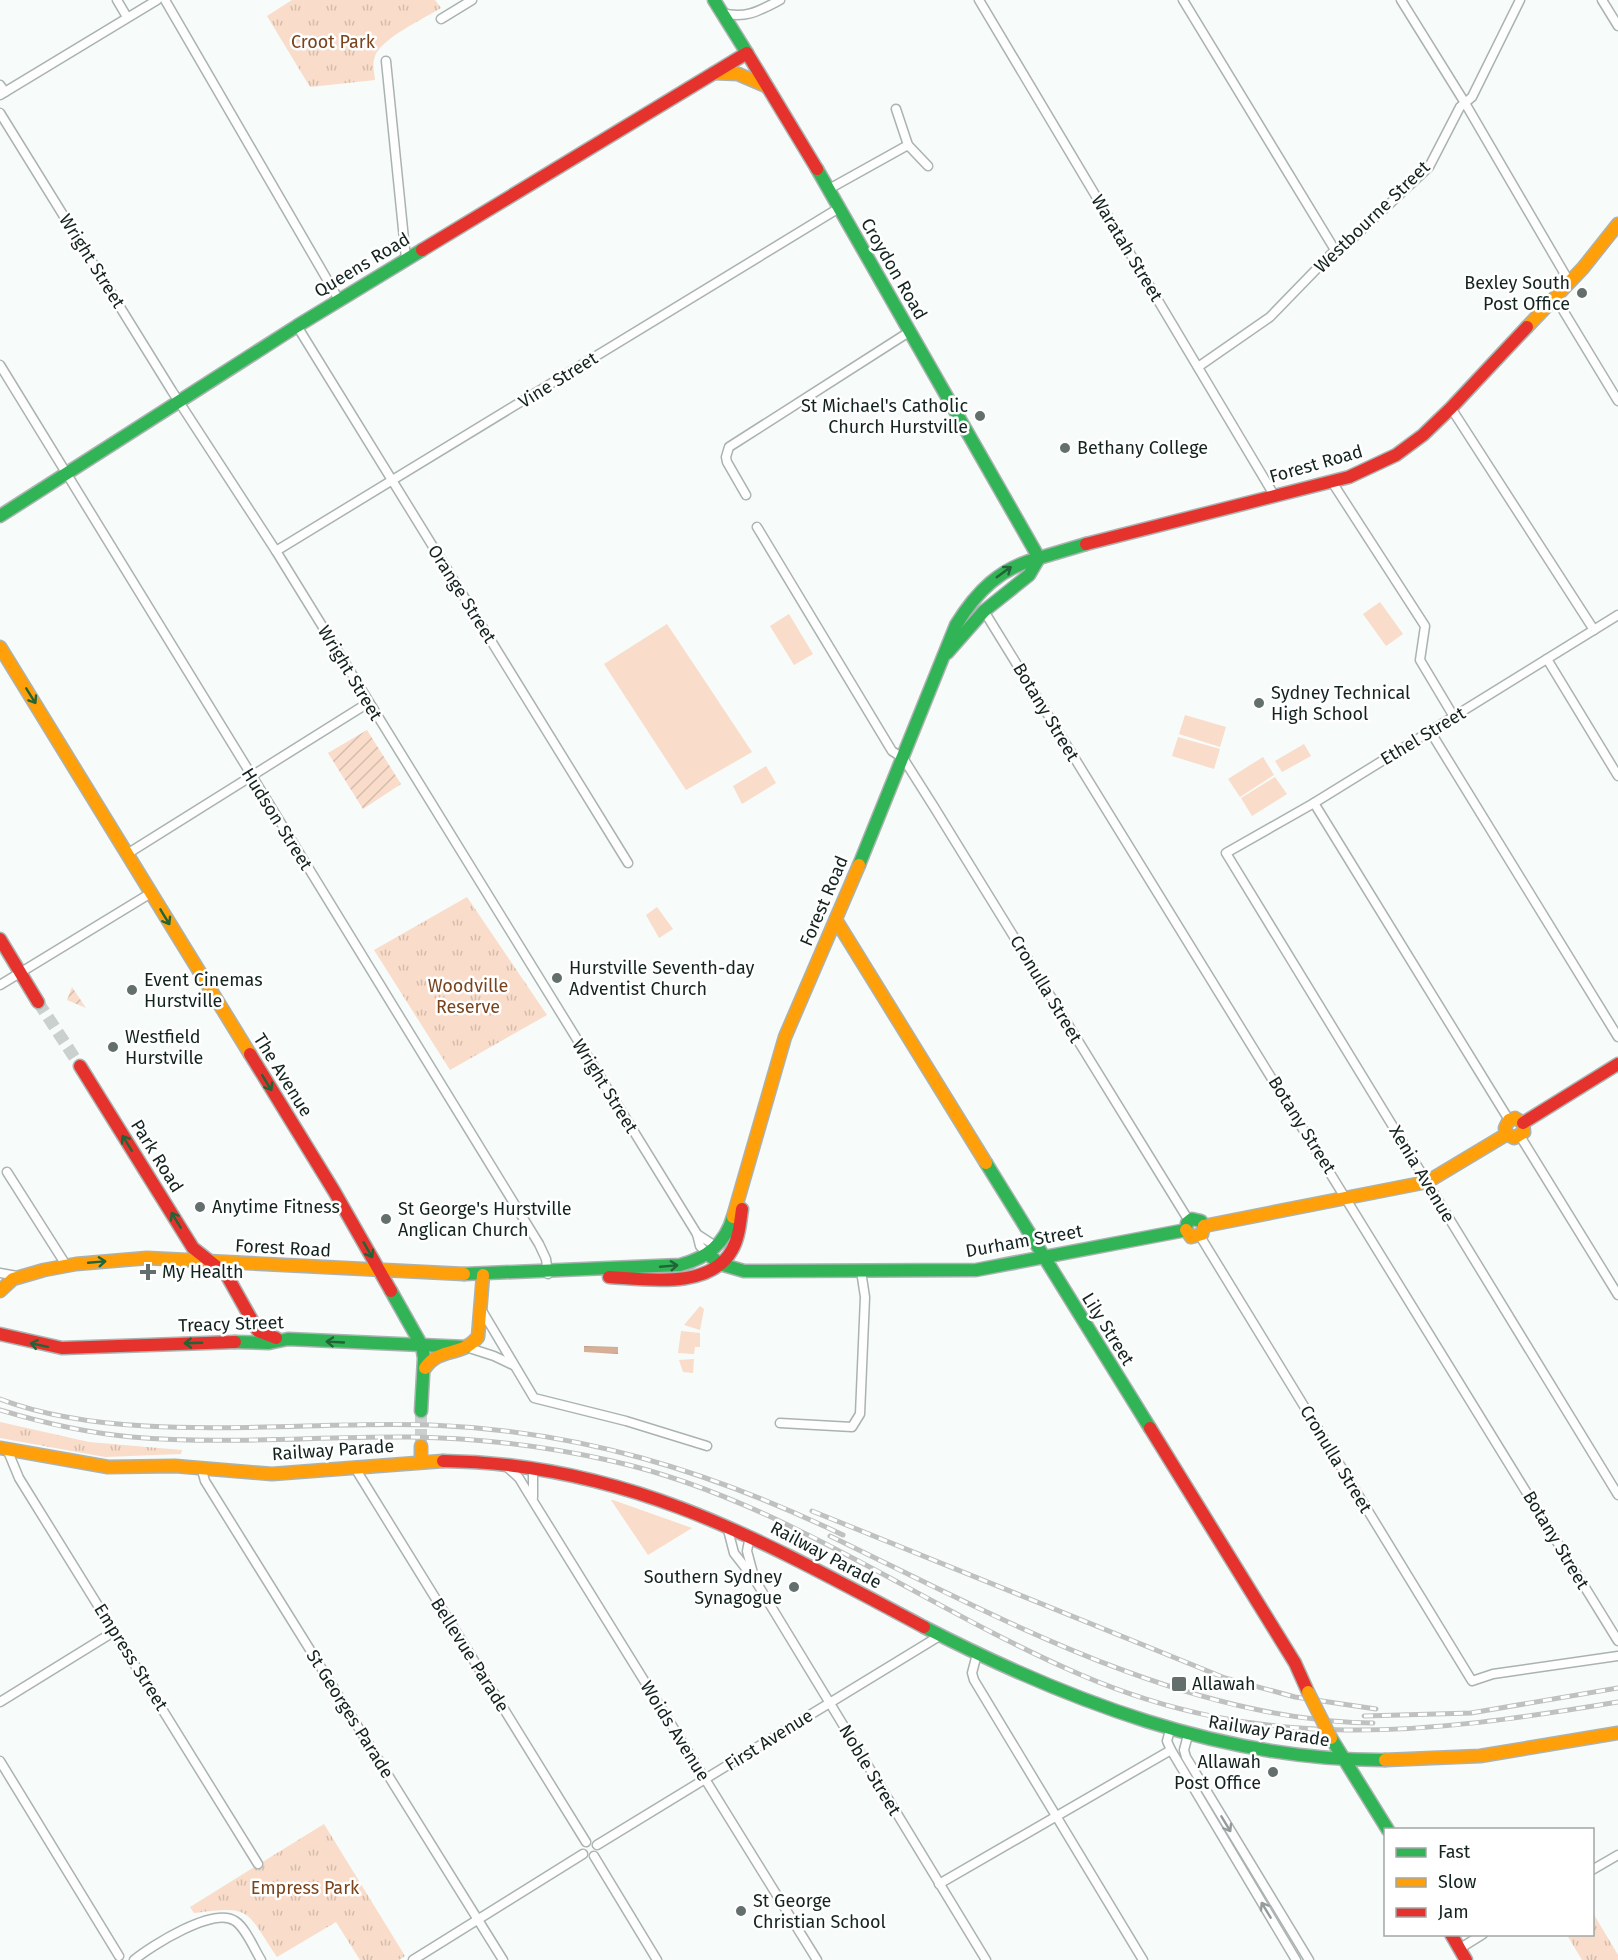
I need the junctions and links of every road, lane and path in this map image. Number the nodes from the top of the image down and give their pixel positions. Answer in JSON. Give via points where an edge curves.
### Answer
{"nodes":[{"id":1,"x":117,"y":0,"type":"edge"},
{"id":2,"x":157,"y":0,"type":"edge"},
{"id":3,"x":165,"y":0,"type":"edge"},
{"id":4,"x":472,"y":0,"type":"edge"},
{"id":5,"x":714,"y":0,"type":"edge"},
{"id":6,"x":780,"y":0,"type":"edge"},
{"id":7,"x":980,"y":0,"type":"edge"},
{"id":8,"x":1183,"y":0,"type":"edge"},
{"id":9,"x":1401,"y":0,"type":"edge"},
{"id":10,"x":1520,"y":0,"type":"edge"},
{"id":11,"x":1602,"y":0,"type":"edge"},
{"id":12,"x":722,"y":13,"type":"junction"},
{"id":13,"x":127,"y":17,"type":"junction"},
{"id":14,"x":441,"y":19,"type":"dead end"},
{"id":15,"x":1618,"y":26,"type":"edge"},
{"id":16,"x":747,"y":53,"type":"junction"},
{"id":17,"x":386,"y":61,"type":"dead end"},
{"id":18,"x":714,"y":73,"type":"junction"},
{"id":19,"x":769,"y":87,"type":"junction"},
{"id":20,"x":2,"y":91,"type":"edge"},
{"id":21,"x":1466,"y":103,"type":"junction"},
{"id":22,"x":896,"y":109,"type":"dead end"},
{"id":23,"x":0,"y":113,"type":"edge"},
{"id":24,"x":908,"y":145,"type":"junction"},
{"id":25,"x":928,"y":166,"type":"dead end"},
{"id":26,"x":829,"y":189,"type":"junction"},
{"id":27,"x":839,"y":208,"type":"junction"},
{"id":28,"x":1616,"y":233,"type":"edge"},
{"id":29,"x":1335,"y":250,"type":"junction"},
{"id":30,"x":406,"y":259,"type":"junction"},
{"id":31,"x":1570,"y":283,"type":"junction"},
{"id":32,"x":1555,"y":297,"type":"junction"},
{"id":33,"x":339,"y":300,"type":"junction"},
{"id":34,"x":297,"y":326,"type":"junction"},
{"id":35,"x":909,"y":332,"type":"junction"},
{"id":36,"x":0,"y":365,"type":"edge"},
{"id":37,"x":1198,"y":367,"type":"junction"},
{"id":38,"x":180,"y":400,"type":"junction"},
{"id":39,"x":1618,"y":401,"type":"edge"},
{"id":40,"x":1451,"y":408,"type":"junction"},
{"id":41,"x":66,"y":473,"type":"junction"},
{"id":42,"x":393,"y":481,"type":"junction"},
{"id":43,"x":1332,"y":482,"type":"junction"},
{"id":44,"x":746,"y":495,"type":"dead end"},
{"id":45,"x":1274,"y":495,"type":"junction"},
{"id":46,"x":0,"y":516,"type":"edge"},
{"id":47,"x":757,"y":527,"type":"dead end"},
{"id":48,"x":276,"y":551,"type":"junction"},
{"id":49,"x":1039,"y":558,"type":"junction"},
{"id":50,"x":984,"y":611,"type":"junction"},
{"id":51,"x":1618,"y":615,"type":"edge"},
{"id":52,"x":1594,"y":630,"type":"junction"},
{"id":53,"x":0,"y":647,"type":"edge"},
{"id":54,"x":942,"y":659,"type":"junction"},
{"id":55,"x":1547,"y":659,"type":"junction"},
{"id":56,"x":368,"y":703,"type":"junction"},
{"id":57,"x":1454,"y":717,"type":"junction"},
{"id":58,"x":1430,"y":731,"type":"junction"},
{"id":59,"x":903,"y":758,"type":"junction"},
{"id":60,"x":250,"y":776,"type":"junction"},
{"id":61,"x":1618,"y":776,"type":"edge"},
{"id":62,"x":1314,"y":803,"type":"junction"},
{"id":63,"x":1226,"y":853,"type":"joint"},
{"id":64,"x":127,"y":854,"type":"junction"},
{"id":65,"x":628,"y":863,"type":"dead end"},
{"id":66,"x":151,"y":893,"type":"junction"},
{"id":67,"x":836,"y":920,"type":"junction"},
{"id":68,"x":0,"y":939,"type":"edge"},
{"id":69,"x":20,"y":972,"type":"junction"},
{"id":70,"x":0,"y":985,"type":"edge"},
{"id":71,"x":39,"y":1002,"type":"tunnel mouth"},
{"id":72,"x":1618,"y":1037,"type":"edge"},
{"id":73,"x":1618,"y":1064,"type":"edge"},
{"id":74,"x":80,"y":1066,"type":"tunnel mouth"},
{"id":75,"x":1509,"y":1120,"type":"junction"},
{"id":76,"x":1523,"y":1122,"type":"junction"},
{"id":77,"x":1507,"y":1134,"type":"junction"},
{"id":78,"x":1520,"y":1136,"type":"junction"},
{"id":79,"x":750,"y":1161,"type":"junction"},
{"id":80,"x":7,"y":1172,"type":"dead end"},
{"id":81,"x":1427,"y":1182,"type":"junction"},
{"id":82,"x":1348,"y":1199,"type":"junction"},
{"id":83,"x":1187,"y":1225,"type":"junction"},
{"id":84,"x":1202,"y":1231,"type":"junction"},
{"id":85,"x":713,"y":1251,"type":"junction"},
{"id":86,"x":730,"y":1255,"type":"junction"},
{"id":87,"x":1043,"y":1257,"type":"junction"},
{"id":88,"x":208,"y":1260,"type":"junction"},
{"id":89,"x":720,"y":1264,"type":"junction"},
{"id":90,"x":66,"y":1265,"type":"junction"},
{"id":91,"x":380,"y":1270,"type":"junction"},
{"id":92,"x":861,"y":1270,"type":"junction"},
{"id":93,"x":758,"y":1271,"type":"junction"},
{"id":94,"x":0,"y":1273,"type":"edge"},
{"id":95,"x":548,"y":1274,"type":"junction"},
{"id":96,"x":483,"y":1275,"type":"junction"},
{"id":97,"x":506,"y":1275,"type":"junction"},
{"id":98,"x":19,"y":1277,"type":"junction"},
{"id":99,"x":0,"y":1291,"type":"edge"},
{"id":100,"x":1618,"y":1295,"type":"edge"},
{"id":101,"x":481,"y":1304,"type":"junction"},
{"id":102,"x":405,"y":1320,"type":"junction"},
{"id":103,"x":0,"y":1334,"type":"edge"},
{"id":104,"x":500,"y":1338,"type":"junction"},
{"id":105,"x":288,"y":1339,"type":"junction"},
{"id":106,"x":16,"y":1340,"type":"junction"},
{"id":107,"x":0,"y":1341,"type":"edge"},
{"id":108,"x":382,"y":1344,"type":"junction"},
{"id":109,"x":422,"y":1346,"type":"junction"},
{"id":110,"x":466,"y":1347,"type":"junction"},
{"id":111,"x":486,"y":1354,"type":"junction"},
{"id":112,"x":513,"y":1365,"type":"junction"},
{"id":113,"x":422,"y":1376,"type":"junction"},
{"id":114,"x":421,"y":1411,"type":"tunnel mouth"},
{"id":115,"x":780,"y":1423,"type":"dead end"},
{"id":116,"x":421,"y":1446,"type":"tunnel mouth"},
{"id":117,"x":707,"y":1446,"type":"dead end"},
{"id":118,"x":4,"y":1449,"type":"edge"},
{"id":119,"x":421,"y":1461,"type":"junction"},
{"id":120,"x":503,"y":1465,"type":"junction"},
{"id":121,"x":201,"y":1467,"type":"junction"},
{"id":122,"x":355,"y":1468,"type":"junction"},
{"id":123,"x":533,"y":1468,"type":"junction"},
{"id":124,"x":1618,"y":1495,"type":"edge"},
{"id":125,"x":533,"y":1501,"type":"junction"},
{"id":126,"x":727,"y":1526,"type":"junction"},
{"id":127,"x":750,"y":1536,"type":"junction"},
{"id":128,"x":755,"y":1580,"type":"junction"},
{"id":129,"x":115,"y":1630,"type":"junction"},
{"id":130,"x":941,"y":1635,"type":"junction"},
{"id":131,"x":1618,"y":1641,"type":"edge"},
{"id":132,"x":977,"y":1654,"type":"junction"},
{"id":133,"x":1618,"y":1656,"type":"edge"},
{"id":134,"x":829,"y":1701,"type":"junction"},
{"id":135,"x":0,"y":1702,"type":"edge"},
{"id":136,"x":1170,"y":1730,"type":"junction"},
{"id":137,"x":1618,"y":1733,"type":"edge"},
{"id":138,"x":1188,"y":1735,"type":"junction"},
{"id":139,"x":1171,"y":1750,"type":"junction"},
{"id":140,"x":1184,"y":1750,"type":"junction"},
{"id":141,"x":1344,"y":1759,"type":"junction"},
{"id":142,"x":0,"y":1761,"type":"edge"},
{"id":143,"x":705,"y":1780,"type":"junction"},
{"id":144,"x":1056,"y":1816,"type":"junction"},
{"id":145,"x":1387,"y":1828,"type":"edge"},
{"id":146,"x":586,"y":1842,"type":"junction"},
{"id":147,"x":597,"y":1845,"type":"junction"},
{"id":148,"x":583,"y":1854,"type":"junction"},
{"id":149,"x":1618,"y":1855,"type":"edge"},
{"id":150,"x":594,"y":1856,"type":"junction"},
{"id":151,"x":258,"y":1864,"type":"dead end"},
{"id":152,"x":1594,"y":1869,"type":"edge"},
{"id":153,"x":939,"y":1884,"type":"junction"},
{"id":154,"x":478,"y":1919,"type":"junction"},
{"id":155,"x":1452,"y":1936,"type":"edge"},
{"id":156,"x":1481,"y":1936,"type":"edge"},
{"id":157,"x":1459,"y":1949,"type":"junction"},
{"id":158,"x":118,"y":1958,"type":"edge"},
{"id":159,"x":134,"y":1960,"type":"edge"},
{"id":160,"x":261,"y":1960,"type":"edge"},
{"id":161,"x":413,"y":1960,"type":"edge"},
{"id":162,"x":503,"y":1960,"type":"edge"},
{"id":163,"x":657,"y":1960,"type":"edge"},
{"id":164,"x":817,"y":1960,"type":"edge"},
{"id":165,"x":986,"y":1960,"type":"edge"},
{"id":166,"x":1143,"y":1960,"type":"edge"},
{"id":167,"x":1296,"y":1960,"type":"edge"},
{"id":168,"x":1309,"y":1960,"type":"edge"},
{"id":169,"x":1466,"y":1960,"type":"edge"}],
"edges":[{"from":1,"to":13,"type":"street"},
{"from":2,"to":13,"type":"street"},
{"from":3,"to":33,"type":"street"},
{"from":4,"to":14,"type":"street"},
{"from":5,"to":12,"type":"main road","name":"Croydon Road"},
{"from":6,"to":12,"type":"street","via":[[750,15]]},
{"from":7,"to":37,"type":"street","name":"Waratah Street"},
{"from":8,"to":29,"type":"street"},
{"from":9,"to":21,"type":"street"},
{"from":10,"to":21,"type":"street","name":"Westbourne Street"},
{"from":11,"to":15,"type":"street"},
{"from":12,"to":16,"type":"main road","name":"Croydon Road"},
{"from":13,"to":20,"type":"street"},
{"from":16,"to":18,"type":"main road","name":"Queens Road"},
{"from":16,"to":19,"type":"main road","name":"Croydon Road"},
{"from":17,"to":30,"type":"street"},
{"from":18,"to":19,"type":"main road","via":[[738,74]]},
{"from":18,"to":30,"type":"main road","name":"Queens Road"},
{"from":19,"to":26,"type":"main road","name":"Croydon Road"},
{"from":21,"to":29,"type":"street","name":"Westbourne Street","via":[[1460,107],[1429,167]]},
{"from":21,"to":31,"type":"street"},
{"from":22,"to":24,"type":"street"},
{"from":23,"to":38,"type":"street","name":"Wright Street"},
{"from":24,"to":25,"type":"street"},
{"from":24,"to":26,"type":"street"},
{"from":26,"to":27,"type":"main road","name":"Croydon Road"},
{"from":27,"to":35,"type":"main road","name":"Croydon Road"},
{"from":27,"to":42,"type":"street","name":"Vine Street"},
{"from":28,"to":31,"type":"main road","name":"Forest Road"},
{"from":29,"to":37,"type":"street","name":"Westbourne Street","via":[[1270,317]]},
{"from":30,"to":33,"type":"main road","name":"Queens Road"},
{"from":31,"to":32,"type":"main road","name":"Forest Road"},
{"from":32,"to":39,"type":"street"},
{"from":32,"to":40,"type":"main road","name":"Forest Road"},
{"from":33,"to":34,"type":"main road","name":"Queens Road"},
{"from":34,"to":38,"type":"main road","name":"Queens Road"},
{"from":34,"to":42,"type":"street","name":"Orange Street"},
{"from":35,"to":44,"type":"street","via":[[729,447],[727,462]]},
{"from":35,"to":49,"type":"main road","name":"Croydon Road"},
{"from":36,"to":41,"type":"street","name":"Hudson Street"},
{"from":37,"to":45,"type":"street","name":"Waratah Street"},
{"from":38,"to":41,"type":"main road","name":"Queens Road"},
{"from":38,"to":48,"type":"street","name":"Wright Street"},
{"from":40,"to":43,"type":"main road","name":"Forest Road","via":[[1396,455]]},
{"from":40,"to":52,"type":"street"},
{"from":41,"to":46,"type":"main road","name":"Queens Road"},
{"from":41,"to":60,"type":"street","name":"Hudson Street"},
{"from":42,"to":48,"type":"street","name":"Vine Street"},
{"from":42,"to":65,"type":"street","name":"Orange Street"},
{"from":43,"to":45,"type":"main road","name":"Forest Road"},
{"from":43,"to":57,"type":"street","via":[[1425,626],[1420,660]]},
{"from":45,"to":49,"type":"main road","name":"Forest Road"},
{"from":47,"to":59,"type":"street","name":"Cronulla Street","via":[[892,751]]},
{"from":48,"to":56,"type":"street","name":"Wright Street"},
{"from":49,"to":50,"type":"main road","name":"Forest Road","via":[[1029,574]]},
{"from":54,"to":49,"type":"main road","name":"Forest Road","one_way":true,"via":[[950,633],[974,597],[1019,561]]},
{"from":50,"to":54,"type":"main road","name":"Forest Road"},
{"from":50,"to":82,"type":"street","name":"Botany Street"},
{"from":51,"to":52,"type":"street","name":"Ethel Street"},
{"from":52,"to":55,"type":"street","name":"Ethel Street"},
{"from":53,"to":64,"type":"main road","name":"The Avenue","one_way":true},
{"from":54,"to":59,"type":"main road","name":"Forest Road"},
{"from":55,"to":57,"type":"street","name":"Ethel Street"},
{"from":55,"to":61,"type":"street"},
{"from":56,"to":60,"type":"street"},
{"from":56,"to":85,"type":"street","name":"Wright Street","via":[[697,1234]]},
{"from":57,"to":58,"type":"street","name":"Ethel Street"},
{"from":58,"to":62,"type":"street","name":"Ethel Street"},
{"from":58,"to":72,"type":"street"},
{"from":59,"to":67,"type":"main road","name":"Forest Road"},
{"from":59,"to":83,"type":"street","name":"Cronulla Street"},
{"from":60,"to":64,"type":"street"},
{"from":60,"to":95,"type":"street","name":"Hudson Street","via":[[544,1252]]},
{"from":62,"to":63,"type":"street","name":"Ethel Street"},
{"from":62,"to":75,"type":"street"},
{"from":63,"to":81,"type":"street","name":"Xenia Avenue"},
{"from":64,"to":66,"type":"main road","name":"The Avenue"},
{"from":66,"to":69,"type":"street"},
{"from":66,"to":91,"type":"main road","name":"The Avenue","one_way":true},
{"from":67,"to":79,"type":"main road","name":"Forest Road","via":[[785,1037]]},
{"from":67,"to":87,"type":"main road","name":"Lily Street"},
{"from":68,"to":69,"type":"main road"},
{"from":69,"to":70,"type":"street"},
{"from":69,"to":71,"type":"main road"},
{"from":73,"to":76,"type":"main road"},
{"from":88,"to":74,"type":"main road","name":"Park Road","one_way":true,"via":[[187,1240]]},
{"from":75,"to":76,"type":"main road"},
{"from":75,"to":77,"type":"main road","via":[[1504,1128]]},
{"from":76,"to":78,"type":"main road","via":[[1524,1132]]},
{"from":77,"to":78,"type":"main road"},
{"from":77,"to":81,"type":"main road"},
{"from":78,"to":100,"type":"street"},
{"from":79,"to":85,"type":"main road","name":"Forest Road","via":[[727,1236]]},
{"from":79,"to":86,"type":"main road","name":"Forest Road","via":[[739,1230]]},
{"from":80,"to":90,"type":"street"},
{"from":81,"to":82,"type":"main road"},
{"from":81,"to":124,"type":"street","name":"Xenia Avenue"},
{"from":82,"to":84,"type":"main road"},
{"from":82,"to":131,"type":"street","name":"Botany Street"},
{"from":83,"to":84,"type":"main road","via":[[1198,1220]]},
{"from":83,"to":87,"type":"main road","name":"Durham Street"},
{"from":84,"to":133,"type":"street","name":"Cronulla Street","via":[[1472,1681],[1493,1674]]},
{"from":85,"to":86,"type":"main road"},
{"from":85,"to":89,"type":"main road"},
{"from":95,"to":85,"type":"main road","name":"Forest Road","one_way":true,"via":[[684,1265]]},
{"from":86,"to":89,"type":"main road","name":"Forest Road"},
{"from":86,"to":93,"type":"main road"},
{"from":87,"to":92,"type":"main road","name":"Durham Street","via":[[976,1269]]},
{"from":87,"to":141,"type":"main road","name":"Lily Street","bridge":true,"via":[[1291,1656]]},
{"from":90,"to":88,"type":"main road","name":"Forest Road","one_way":true,"via":[[147,1258]]},
{"from":88,"to":91,"type":"main road","name":"Forest Road"},
{"from":88,"to":105,"type":"main road","name":"Park Road","via":[[226,1274],[258,1331]]},
{"from":89,"to":93,"type":"main road","name":"Durham Street"},
{"from":89,"to":95,"type":"main road","name":"Forest Road","via":[[691,1276],[673,1278]]},
{"from":90,"to":98,"type":"main road","name":"Forest Road"},
{"from":91,"to":96,"type":"main road","name":"Forest Road"},
{"from":91,"to":102,"type":"main road","name":"The Avenue"},
{"from":92,"to":93,"type":"main road","name":"Durham Street"},
{"from":92,"to":115,"type":"street","via":[[865,1297],[860,1414],[856,1423],[841,1428]]},
{"from":94,"to":98,"type":"street","name":"Forest Road"},
{"from":95,"to":97,"type":"main road","name":"Forest Road"},
{"from":96,"to":97,"type":"main road","name":"Forest Road"},
{"from":96,"to":101,"type":"main road"},
{"from":97,"to":101,"type":"main road","via":[[491,1285]]},
{"from":98,"to":99,"type":"main road","name":"Forest Road"},
{"from":101,"to":104,"type":"street"},
{"from":101,"to":110,"type":"main road","via":[[478,1337]]},
{"from":102,"to":108,"type":"main road","via":[[399,1339]]},
{"from":102,"to":109,"type":"main road","name":"The Avenue"},
{"from":103,"to":106,"type":"main road","name":"Treacy Street"},
{"from":104,"to":111,"type":"street"},
{"from":104,"to":112,"type":"street"},
{"from":105,"to":106,"type":"main road","name":"Treacy Street","one_way":true,"via":[[269,1343],[62,1348]]},
{"from":108,"to":105,"type":"main road","name":"Treacy Street","one_way":true},
{"from":106,"to":107,"type":"main road"},
{"from":108,"to":109,"type":"main road","name":"Treacy Street"},
{"from":108,"to":113,"type":"main road","via":[[411,1354],[418,1360]]},
{"from":109,"to":110,"type":"main road","name":"Treacy Street"},
{"from":109,"to":113,"type":"main road"},
{"from":110,"to":111,"type":"street"},
{"from":110,"to":113,"type":"main road","via":[[433,1357]]},
{"from":111,"to":112,"type":"street"},
{"from":112,"to":117,"type":"street","via":[[531,1394],[546,1403],[626,1421]]},
{"from":113,"to":114,"type":"main road"},
{"from":116,"to":119,"type":"main road"},
{"from":118,"to":121,"type":"main road","name":"Railway Parade","via":[[113,1467]]},
{"from":118,"to":129,"type":"street","name":"Empress Street"},
{"from":119,"to":120,"type":"main road","name":"Railway Parade"},
{"from":119,"to":122,"type":"main road","name":"Railway Parade"},
{"from":120,"to":123,"type":"main road","name":"Railway Parade"},
{"from":120,"to":125,"type":"street","name":"Woids Avenue","via":[[519,1478]]},
{"from":121,"to":122,"type":"main road","name":"Railway Parade","via":[[288,1474]]},
{"from":121,"to":154,"type":"street","name":"St Georges Parade","via":[[205,1481]]},
{"from":122,"to":146,"type":"street","name":"Bellevue Parade"},
{"from":123,"to":125,"type":"street"},
{"from":123,"to":126,"type":"main road","name":"Railway Parade","via":[[637,1491]]},
{"from":125,"to":143,"type":"street","name":"Woids Avenue"},
{"from":126,"to":127,"type":"main road","name":"Railway Parade"},
{"from":126,"to":128,"type":"street","name":"Noble Street","via":[[734,1553]]},
{"from":127,"to":128,"type":"street","name":"Noble Street","via":[[747,1551]]},
{"from":127,"to":130,"type":"main road","name":"Railway Parade"},
{"from":128,"to":134,"type":"street","name":"Noble Street"},
{"from":129,"to":135,"type":"street"},
{"from":129,"to":151,"type":"street","name":"Empress Street"},
{"from":130,"to":132,"type":"main road","name":"Railway Parade"},
{"from":130,"to":134,"type":"street","name":"First Avenue","via":[[837,1700]]},
{"from":132,"to":136,"type":"main road","name":"Railway Parade","via":[[1072,1697]]},
{"from":132,"to":144,"type":"street","via":[[974,1680]]},
{"from":134,"to":143,"type":"street","name":"First Avenue"},
{"from":134,"to":153,"type":"street","name":"Noble Street"},
{"from":136,"to":138,"type":"main road","name":"Railway Parade"},
{"from":136,"to":139,"type":"street","via":[[1167,1741]]},
{"from":137,"to":141,"type":"main road","name":"Railway Parade","via":[[1468,1757]]},
{"from":138,"to":140,"type":"street"},
{"from":138,"to":141,"type":"main road","name":"Railway Parade","via":[[1274,1753]]},
{"from":139,"to":140,"type":"street"},
{"from":139,"to":144,"type":"street"},
{"from":167,"to":139,"type":"street","one_way":true},
{"from":140,"to":168,"type":"street","one_way":true},
{"from":141,"to":145,"type":"main road","name":"Lily Street"},
{"from":142,"to":158,"type":"street"},
{"from":143,"to":147,"type":"street","name":"First Avenue"},
{"from":143,"to":164,"type":"street","name":"Woids Avenue"},
{"from":144,"to":153,"type":"street"},
{"from":144,"to":166,"type":"street"},
{"from":146,"to":147,"type":"street"},
{"from":146,"to":148,"type":"street"},
{"from":147,"to":150,"type":"street"},
{"from":148,"to":150,"type":"street"},
{"from":148,"to":154,"type":"street"},
{"from":149,"to":152,"type":"street"},
{"from":150,"to":163,"type":"street"},
{"from":153,"to":165,"type":"street","name":"Noble Street"},
{"from":154,"to":161,"type":"street"},
{"from":154,"to":162,"type":"street","name":"St Georges Parade"},
{"from":155,"to":157,"type":"main road"},
{"from":156,"to":157,"type":"street"},
{"from":157,"to":169,"type":"main road"},
{"from":158,"to":159,"type":"street","via":[[126,1955]]},
{"from":159,"to":160,"type":"street","via":[[179,1930],[220,1919],[235,1920]]}]}
